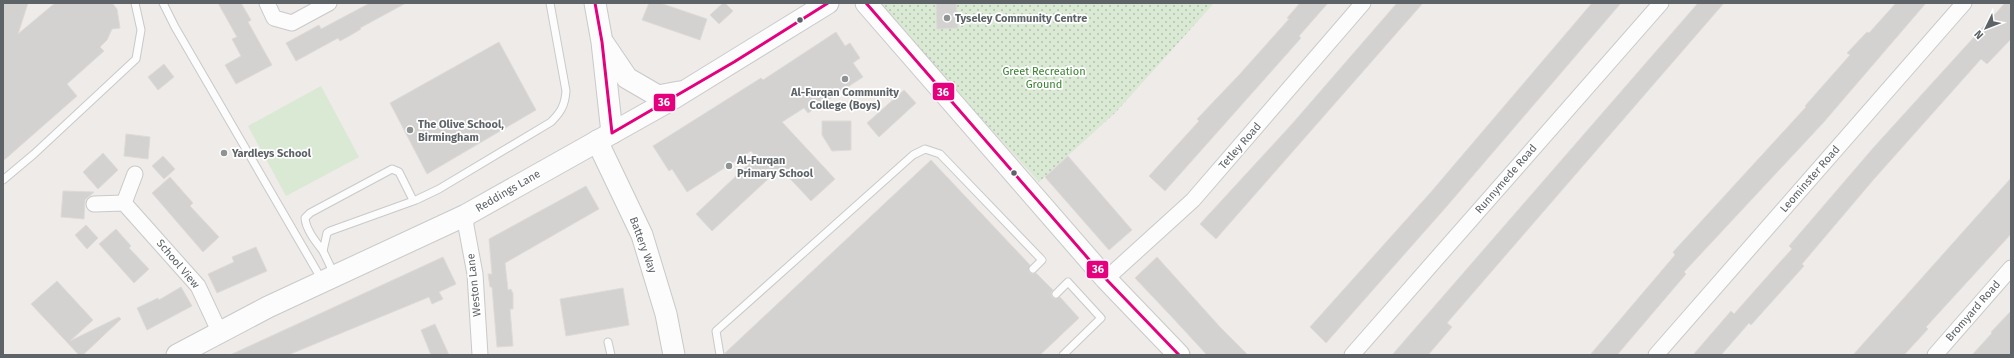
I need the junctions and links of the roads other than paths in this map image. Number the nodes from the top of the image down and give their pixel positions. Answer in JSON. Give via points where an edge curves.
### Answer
{"nodes":[{"id":1,"x":135,"y":3,"type":"edge"},
{"id":2,"x":163,"y":3,"type":"edge"},
{"id":3,"x":267,"y":3,"type":"edge"},
{"id":4,"x":329,"y":3,"type":"edge"},
{"id":5,"x":550,"y":3,"type":"edge"},
{"id":6,"x":595,"y":3,"type":"edge"},
{"id":7,"x":828,"y":3,"type":"edge"},
{"id":8,"x":866,"y":3,"type":"edge"},
{"id":9,"x":1364,"y":3,"type":"edge"},
{"id":10,"x":1661,"y":3,"type":"edge"},
{"id":11,"x":1964,"y":3,"type":"edge"},
{"id":12,"x":602,"y":42,"type":"junction"},
{"id":13,"x":682,"y":92,"type":"junction"},
{"id":14,"x":604,"y":137,"type":"junction"},
{"id":15,"x":135,"y":174,"type":"dead end"},
{"id":16,"x":3,"y":180,"type":"edge"},
{"id":17,"x":414,"y":200,"type":"junction"},
{"id":18,"x":124,"y":203,"type":"junction"},
{"id":19,"x":94,"y":204,"type":"dead end"},
{"id":20,"x":466,"y":215,"type":"junction"},
{"id":21,"x":323,"y":252,"type":"junction"},
{"id":22,"x":2011,"y":268,"type":"edge"},
{"id":23,"x":1033,"y":269,"type":"dead end"},
{"id":24,"x":329,"y":279,"type":"junction"},
{"id":25,"x":1106,"y":279,"type":"junction"},
{"id":26,"x":1056,"y":294,"type":"dead end"},
{"id":27,"x":220,"y":333,"type":"junction"},
{"id":28,"x":608,"y":342,"type":"dead end"},
{"id":29,"x":177,"y":355,"type":"edge"},
{"id":30,"x":480,"y":355,"type":"edge"},
{"id":31,"x":611,"y":355,"type":"edge"},
{"id":32,"x":674,"y":355,"type":"edge"},
{"id":33,"x":720,"y":355,"type":"edge"},
{"id":34,"x":1063,"y":355,"type":"edge"},
{"id":35,"x":1179,"y":355,"type":"edge"},
{"id":36,"x":1352,"y":355,"type":"edge"},
{"id":37,"x":1656,"y":355,"type":"edge"},
{"id":38,"x":1935,"y":355,"type":"edge"}],
"edges":[{"from":1,"to":16,"type":"lane","via":[[141,30],[136,59]]},
{"from":2,"to":24,"type":"lane"},
{"from":3,"to":4,"type":"street","via":[[274,18],[292,23]]},
{"from":5,"to":17,"type":"lane","via":[[566,91],[561,112],[551,122],[439,189]]},
{"from":6,"to":12,"type":"street","name":"Battery Way"},
{"from":7,"to":13,"type":"street","name":"Reddings Lane"},
{"from":8,"to":25,"type":"street"},
{"from":9,"to":25,"type":"street","name":"Tetley Road","via":[[1193,200]]},
{"from":10,"to":36,"type":"street","name":"Runnymede Road"},
{"from":11,"to":37,"type":"street","name":"Leominster Road"},
{"from":12,"to":13,"type":"street","via":[[627,78],[658,96]]},
{"from":12,"to":14,"type":"street","name":"Battery Way"},
{"from":13,"to":14,"type":"street","name":"Reddings Lane"},
{"from":14,"to":20,"type":"street","name":"Reddings Lane"},
{"from":14,"to":32,"type":"street","name":"Battery Way","via":[[642,235],[666,314]]},
{"from":15,"to":18,"type":"street"},
{"from":17,"to":21,"type":"lane","via":[[326,233]]},
{"from":17,"to":21,"type":"lane","via":[[399,172],[392,169],[310,213],[304,221]]},
{"from":18,"to":19,"type":"street"},
{"from":18,"to":27,"type":"street","name":"School View","via":[[198,286]]},
{"from":20,"to":24,"type":"street","name":"Reddings Lane"},
{"from":20,"to":30,"type":"street","name":"Weston Lane","via":[[475,274]]},
{"from":21,"to":24,"type":"lane"},
{"from":22,"to":38,"type":"street","name":"Bromyard Road"},
{"from":23,"to":33,"type":"lane","via":[[1042,260],[940,154],[925,149],[913,155],[716,331]]},
{"from":24,"to":27,"type":"street","name":"Reddings Lane"},
{"from":25,"to":35,"type":"street"},
{"from":26,"to":34,"type":"lane","via":[[1068,282],[1101,318]]},
{"from":27,"to":29,"type":"street","name":"Reddings Lane"},
{"from":28,"to":31,"type":"lane"}]}
